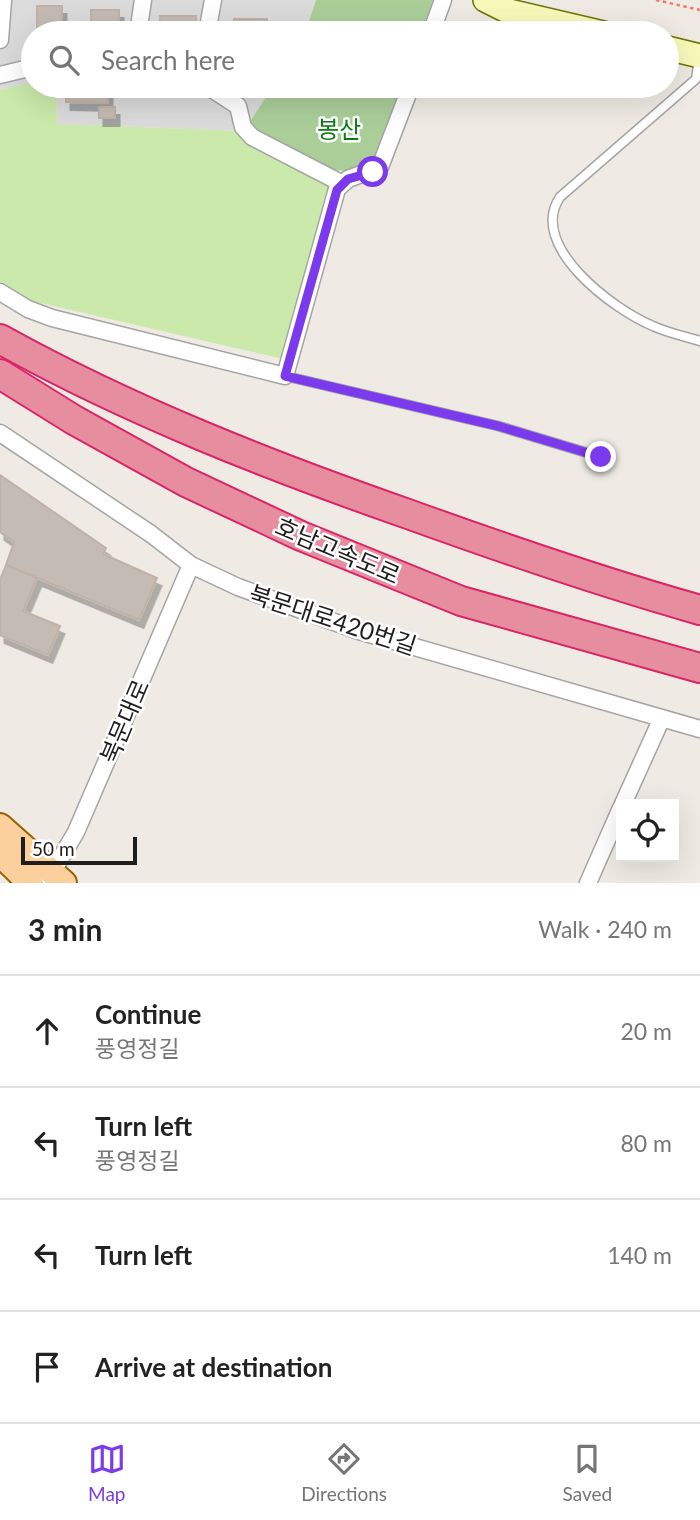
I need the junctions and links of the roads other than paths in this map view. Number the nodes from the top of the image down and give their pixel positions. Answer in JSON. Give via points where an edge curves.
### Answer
{"nodes":[{"id":1,"x":2,"y":0,"type":"edge"},
{"id":2,"x":143,"y":0,"type":"edge"},
{"id":3,"x":213,"y":0,"type":"edge"},
{"id":4,"x":443,"y":0,"type":"edge"},
{"id":5,"x":485,"y":0,"type":"edge"},
{"id":6,"x":140,"y":21,"type":"edge"},
{"id":7,"x":209,"y":21,"type":"edge"},
{"id":8,"x":435,"y":21,"type":"edge"},
{"id":9,"x":552,"y":21,"type":"edge"},
{"id":10,"x":0,"y":40,"type":"edge"},
{"id":11,"x":679,"y":51,"type":"edge"},
{"id":12,"x":700,"y":56,"type":"edge"},
{"id":13,"x":21,"y":70,"type":"edge"},
{"id":14,"x":0,"y":75,"type":"edge"},
{"id":15,"x":679,"y":94,"type":"edge"},
{"id":16,"x":226,"y":98,"type":"edge"},
{"id":17,"x":406,"y":98,"type":"edge"},
{"id":18,"x":674,"y":98,"type":"edge"},
{"id":19,"x":341,"y":183,"type":"junction"},
{"id":20,"x":0,"y":292,"type":"edge"},
{"id":21,"x":0,"y":331,"type":"edge"},
{"id":22,"x":0,"y":339,"type":"edge"},
{"id":23,"x":700,"y":341,"type":"edge"},
{"id":24,"x":0,"y":374,"type":"edge"},
{"id":25,"x":285,"y":376,"type":"junction"},
{"id":26,"x":0,"y":433,"type":"edge"},
{"id":27,"x":601,"y":457,"type":"dead end"},
{"id":28,"x":191,"y":565,"type":"junction"},
{"id":29,"x":700,"y":594,"type":"edge"},
{"id":30,"x":461,"y":601,"type":"junction"},
{"id":31,"x":700,"y":610,"type":"edge"},
{"id":32,"x":700,"y":668,"type":"edge"},
{"id":33,"x":700,"y":682,"type":"edge"},
{"id":34,"x":660,"y":720,"type":"junction"},
{"id":35,"x":700,"y":729,"type":"edge"},
{"id":36,"x":625,"y":799,"type":"edge"},
{"id":37,"x":616,"y":820,"type":"edge"},
{"id":38,"x":0,"y":826,"type":"edge"},
{"id":39,"x":0,"y":855,"type":"edge"},
{"id":40,"x":48,"y":881,"type":"edge"},
{"id":41,"x":588,"y":883,"type":"edge"}],
"edges":[{"from":1,"to":10,"type":"street"},
{"from":2,"to":6,"type":"street"},
{"from":3,"to":7,"type":"street"},
{"from":4,"to":8,"type":"street"},
{"from":5,"to":9,"type":"street","via":[[505,10]]},
{"from":11,"to":12,"type":"street"},
{"from":12,"to":15,"type":"lane","via":[[696,79]]},
{"from":13,"to":14,"type":"street"},
{"from":16,"to":19,"type":"street","via":[[238,106],[243,127],[252,137]]},
{"from":17,"to":19,"type":"street","via":[[380,167]]},
{"from":18,"to":23,"type":"lane","via":[[560,197],[552,220],[561,253],[627,313]]},
{"from":19,"to":25,"type":"street"},
{"from":20,"to":25,"type":"street","via":[[52,317]]},
{"from":21,"to":29,"type":"highway","via":[[346,476],[525,540]]},
{"from":22,"to":31,"type":"highway","via":[[126,404],[234,449],[551,565]]},
{"from":24,"to":30,"type":"highway","name":"호남고속도로","via":[[186,482],[301,536]]},
{"from":25,"to":27,"type":"lane","via":[[498,426]]},
{"from":26,"to":28,"type":"street","name":"북문대로420번길"},
{"from":28,"to":34,"type":"street","name":"북문대로420번길","via":[[316,617]]},
{"from":28,"to":40,"type":"street","name":"북문대로","via":[[76,832]]},
{"from":30,"to":32,"type":"highway","name":"호남고속도로"},
{"from":30,"to":33,"type":"highway","via":[[578,648]]},
{"from":34,"to":35,"type":"street","name":"북문대로420번길"},
{"from":34,"to":36,"type":"street"},
{"from":37,"to":41,"type":"street"},
{"from":38,"to":40,"type":"main road"},
{"from":39,"to":40,"type":"main road"}]}
